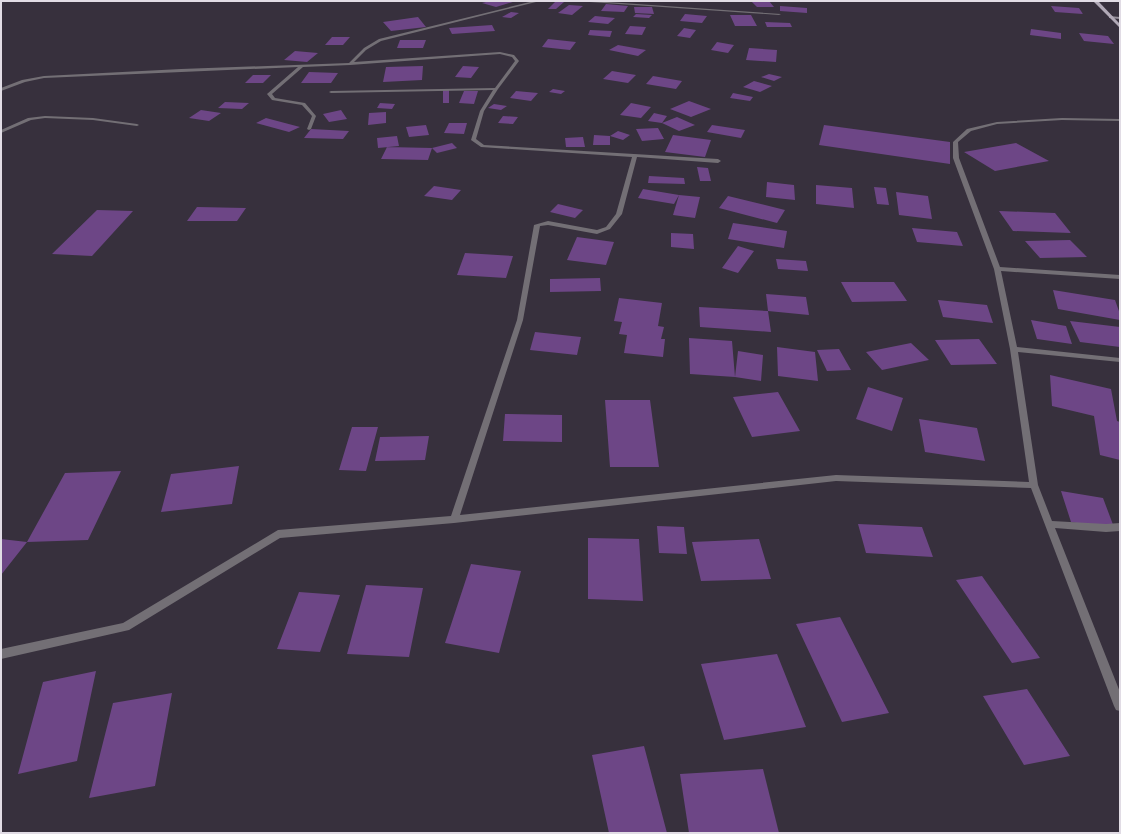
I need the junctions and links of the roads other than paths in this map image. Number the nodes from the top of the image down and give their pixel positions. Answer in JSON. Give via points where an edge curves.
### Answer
{"nodes":[{"id":1,"x":538,"y":1,"type":"edge"},
{"id":2,"x":577,"y":1,"type":"edge"},
{"id":3,"x":1095,"y":1,"type":"edge"},
{"id":4,"x":779,"y":14,"type":"dead end"},
{"id":5,"x":1110,"y":17,"type":"junction"},
{"id":6,"x":1120,"y":18,"type":"edge"},
{"id":7,"x":1120,"y":27,"type":"edge"},
{"id":8,"x":350,"y":64,"type":"junction"},
{"id":9,"x":302,"y":66,"type":"junction"},
{"id":10,"x":496,"y":88,"type":"junction"},
{"id":11,"x":1,"y":90,"type":"edge"},
{"id":12,"x":331,"y":92,"type":"dead end"},
{"id":13,"x":1120,"y":120,"type":"edge"},
{"id":14,"x":137,"y":125,"type":"dead end"},
{"id":15,"x":309,"y":128,"type":"dead end"},
{"id":16,"x":1,"y":132,"type":"edge"},
{"id":17,"x":635,"y":156,"type":"junction"},
{"id":18,"x":718,"y":161,"type":"dead end"},
{"id":19,"x":997,"y":269,"type":"junction"},
{"id":20,"x":1120,"y":277,"type":"edge"},
{"id":21,"x":1014,"y":349,"type":"junction"},
{"id":22,"x":1120,"y":360,"type":"edge"},
{"id":23,"x":1034,"y":485,"type":"junction"},
{"id":24,"x":454,"y":519,"type":"junction"},
{"id":25,"x":1049,"y":524,"type":"junction"},
{"id":26,"x":1120,"y":526,"type":"edge"},
{"id":27,"x":1,"y":654,"type":"edge"},
{"id":28,"x":1120,"y":706,"type":"edge"}],
"edges":[{"from":1,"to":8,"type":"street","via":[[380,40],[365,49]]},
{"from":2,"to":4,"type":"street"},
{"from":3,"to":5,"type":"main road","via":[[1104,7]]},
{"from":5,"to":6,"type":"street"},
{"from":5,"to":7,"type":"main road"},
{"from":8,"to":9,"type":"street"},
{"from":8,"to":10,"type":"street","via":[[500,53],[513,56],[517,61]]},
{"from":9,"to":11,"type":"street","via":[[44,78],[24,81]]},
{"from":9,"to":15,"type":"street","via":[[269,94],[274,99],[303,104],[314,116]]},
{"from":10,"to":12,"type":"street"},
{"from":10,"to":17,"type":"street","via":[[482,111],[473,140],[483,146]]},
{"from":13,"to":19,"type":"street","via":[[1062,119],[997,123],[969,130],[956,142],[956,158]]},
{"from":14,"to":16,"type":"street","via":[[92,119],[45,117],[30,119]]},
{"from":17,"to":18,"type":"street"},
{"from":17,"to":24,"type":"street","via":[[619,214],[608,228],[597,232],[548,223],[537,226],[520,320]]},
{"from":19,"to":20,"type":"street"},
{"from":19,"to":21,"type":"street"},
{"from":21,"to":22,"type":"street"},
{"from":21,"to":23,"type":"street"},
{"from":23,"to":24,"type":"street","via":[[836,478]]},
{"from":23,"to":25,"type":"street"},
{"from":24,"to":27,"type":"street","via":[[278,534],[124,627]]},
{"from":25,"to":26,"type":"street","via":[[1106,528]]},
{"from":25,"to":28,"type":"street"}]}
